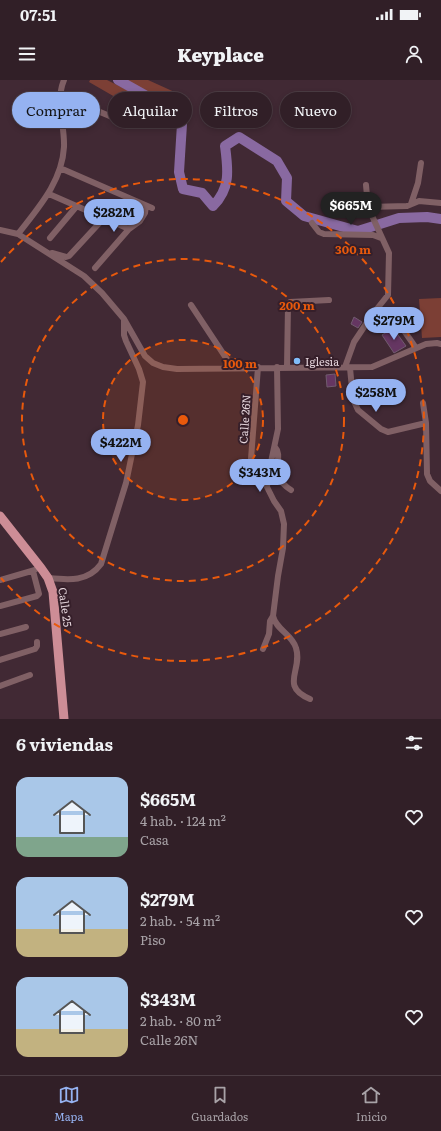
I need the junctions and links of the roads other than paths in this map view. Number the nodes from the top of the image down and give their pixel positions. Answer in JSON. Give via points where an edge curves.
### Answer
{"nodes":[{"id":1,"x":64,"y":80,"type":"edge"},
{"id":2,"x":61,"y":92,"type":"edge"},
{"id":3,"x":62,"y":128,"type":"edge"},
{"id":4,"x":420,"y":164,"type":"dead end"},
{"id":5,"x":60,"y":168,"type":"junction"},
{"id":6,"x":366,"y":185,"type":"dead end"},
{"id":7,"x":49,"y":194,"type":"junction"},
{"id":8,"x":441,"y":203,"type":"edge"},
{"id":9,"x":411,"y":204,"type":"junction"},
{"id":10,"x":76,"y":207,"type":"junction"},
{"id":11,"x":368,"y":207,"type":"junction"},
{"id":12,"x":104,"y":218,"type":"junction"},
{"id":13,"x":312,"y":223,"type":"dead end"},
{"id":14,"x":129,"y":229,"type":"junction"},
{"id":15,"x":0,"y":230,"type":"edge"},
{"id":16,"x":18,"y":234,"type":"junction"},
{"id":17,"x":50,"y":238,"type":"dead end"},
{"id":18,"x":381,"y":238,"type":"junction"},
{"id":19,"x":44,"y":250,"type":"junction"},
{"id":20,"x":95,"y":268,"type":"dead end"},
{"id":21,"x":329,"y":300,"type":"dead end"},
{"id":22,"x":191,"y":305,"type":"dead end"},
{"id":23,"x":372,"y":315,"type":"junction"},
{"id":24,"x":124,"y":319,"type":"junction"},
{"id":25,"x":441,"y":344,"type":"edge"},
{"id":26,"x":416,"y":348,"type":"junction"},
{"id":27,"x":232,"y":367,"type":"junction"},
{"id":28,"x":258,"y":367,"type":"junction"},
{"id":29,"x":277,"y":367,"type":"junction"},
{"id":30,"x":287,"y":367,"type":"junction"},
{"id":31,"x":348,"y":368,"type":"junction"},
{"id":32,"x":423,"y":403,"type":"dead end"},
{"id":33,"x":426,"y":423,"type":"junction"},
{"id":34,"x":275,"y":447,"type":"junction"},
{"id":35,"x":250,"y":472,"type":"dead end"},
{"id":36,"x":291,"y":490,"type":"dead end"},
{"id":37,"x":441,"y":491,"type":"edge"},
{"id":38,"x":0,"y":516,"type":"edge"},
{"id":39,"x":37,"y":569,"type":"junction"},
{"id":40,"x":48,"y":578,"type":"junction"},
{"id":41,"x":0,"y":580,"type":"edge"},
{"id":42,"x":0,"y":606,"type":"edge"},
{"id":43,"x":273,"y":616,"type":"junction"},
{"id":44,"x":26,"y":627,"type":"dead end"},
{"id":45,"x":0,"y":634,"type":"edge"},
{"id":46,"x":37,"y":642,"type":"dead end"},
{"id":47,"x":263,"y":649,"type":"dead end"},
{"id":48,"x":0,"y":660,"type":"edge"},
{"id":49,"x":30,"y":675,"type":"dead end"},
{"id":50,"x":0,"y":686,"type":"edge"},
{"id":51,"x":310,"y":699,"type":"dead end"},
{"id":52,"x":64,"y":719,"type":"edge"}],
"edges":[{"from":1,"to":2,"type":"street"},
{"from":3,"to":5,"type":"street","via":[[64,146]]},
{"from":4,"to":9,"type":"street","via":[[418,183]]},
{"from":5,"to":7,"type":"street"},
{"from":5,"to":14,"type":"street","via":[[149,207],[140,221]]},
{"from":6,"to":11,"type":"street"},
{"from":7,"to":10,"type":"street"},
{"from":7,"to":16,"type":"street"},
{"from":8,"to":9,"type":"street","via":[[419,201]]},
{"from":9,"to":11,"type":"street"},
{"from":10,"to":12,"type":"street"},
{"from":10,"to":17,"type":"street"},
{"from":11,"to":18,"type":"street"},
{"from":12,"to":14,"type":"street"},
{"from":12,"to":19,"type":"street","via":[[69,256]]},
{"from":13,"to":18,"type":"street","via":[[324,234],[373,235]]},
{"from":14,"to":20,"type":"street"},
{"from":15,"to":16,"type":"street"},
{"from":16,"to":19,"type":"street"},
{"from":18,"to":23,"type":"street","via":[[389,253],[388,295]]},
{"from":19,"to":24,"type":"street","via":[[84,276]]},
{"from":21,"to":30,"type":"street","via":[[290,302]]},
{"from":22,"to":27,"type":"street"},
{"from":23,"to":26,"type":"street","via":[[398,322]]},
{"from":23,"to":31,"type":"street","via":[[354,342]]},
{"from":24,"to":27,"type":"street","via":[[145,356],[153,363],[177,368]]},
{"from":24,"to":40,"type":"street","via":[[124,335],[143,382],[138,425],[126,483],[97,570],[88,576],[69,580]]},
{"from":25,"to":26,"type":"street","via":[[426,344]]},
{"from":26,"to":31,"type":"street","via":[[372,367]]},
{"from":27,"to":28,"type":"street"},
{"from":28,"to":29,"type":"street"},
{"from":28,"to":35,"type":"street","name":"Calle 26N"},
{"from":29,"to":30,"type":"street"},
{"from":29,"to":34,"type":"street","via":[[278,429]]},
{"from":30,"to":31,"type":"street"},
{"from":31,"to":33,"type":"street","via":[[353,399],[358,410],[381,429],[388,432]]},
{"from":32,"to":33,"type":"street"},
{"from":33,"to":37,"type":"street","via":[[427,474],[430,481]]},
{"from":34,"to":36,"type":"street","via":[[278,451],[278,474],[285,486]]},
{"from":34,"to":43,"type":"street","via":[[267,487],[281,511],[284,548]]},
{"from":38,"to":39,"type":"main road","name":"Calle 25"},
{"from":39,"to":40,"type":"main road","name":"Calle 25"},
{"from":39,"to":41,"type":"street"},
{"from":39,"to":42,"type":"street","via":[[39,594]]},
{"from":40,"to":52,"type":"main road","name":"Calle 25","via":[[55,606]]},
{"from":43,"to":47,"type":"street"},
{"from":43,"to":51,"type":"street","via":[[276,624],[290,637],[296,648],[294,687],[297,692]]},
{"from":44,"to":45,"type":"street"},
{"from":46,"to":48,"type":"street","via":[[35,649]]},
{"from":49,"to":50,"type":"street"}]}
